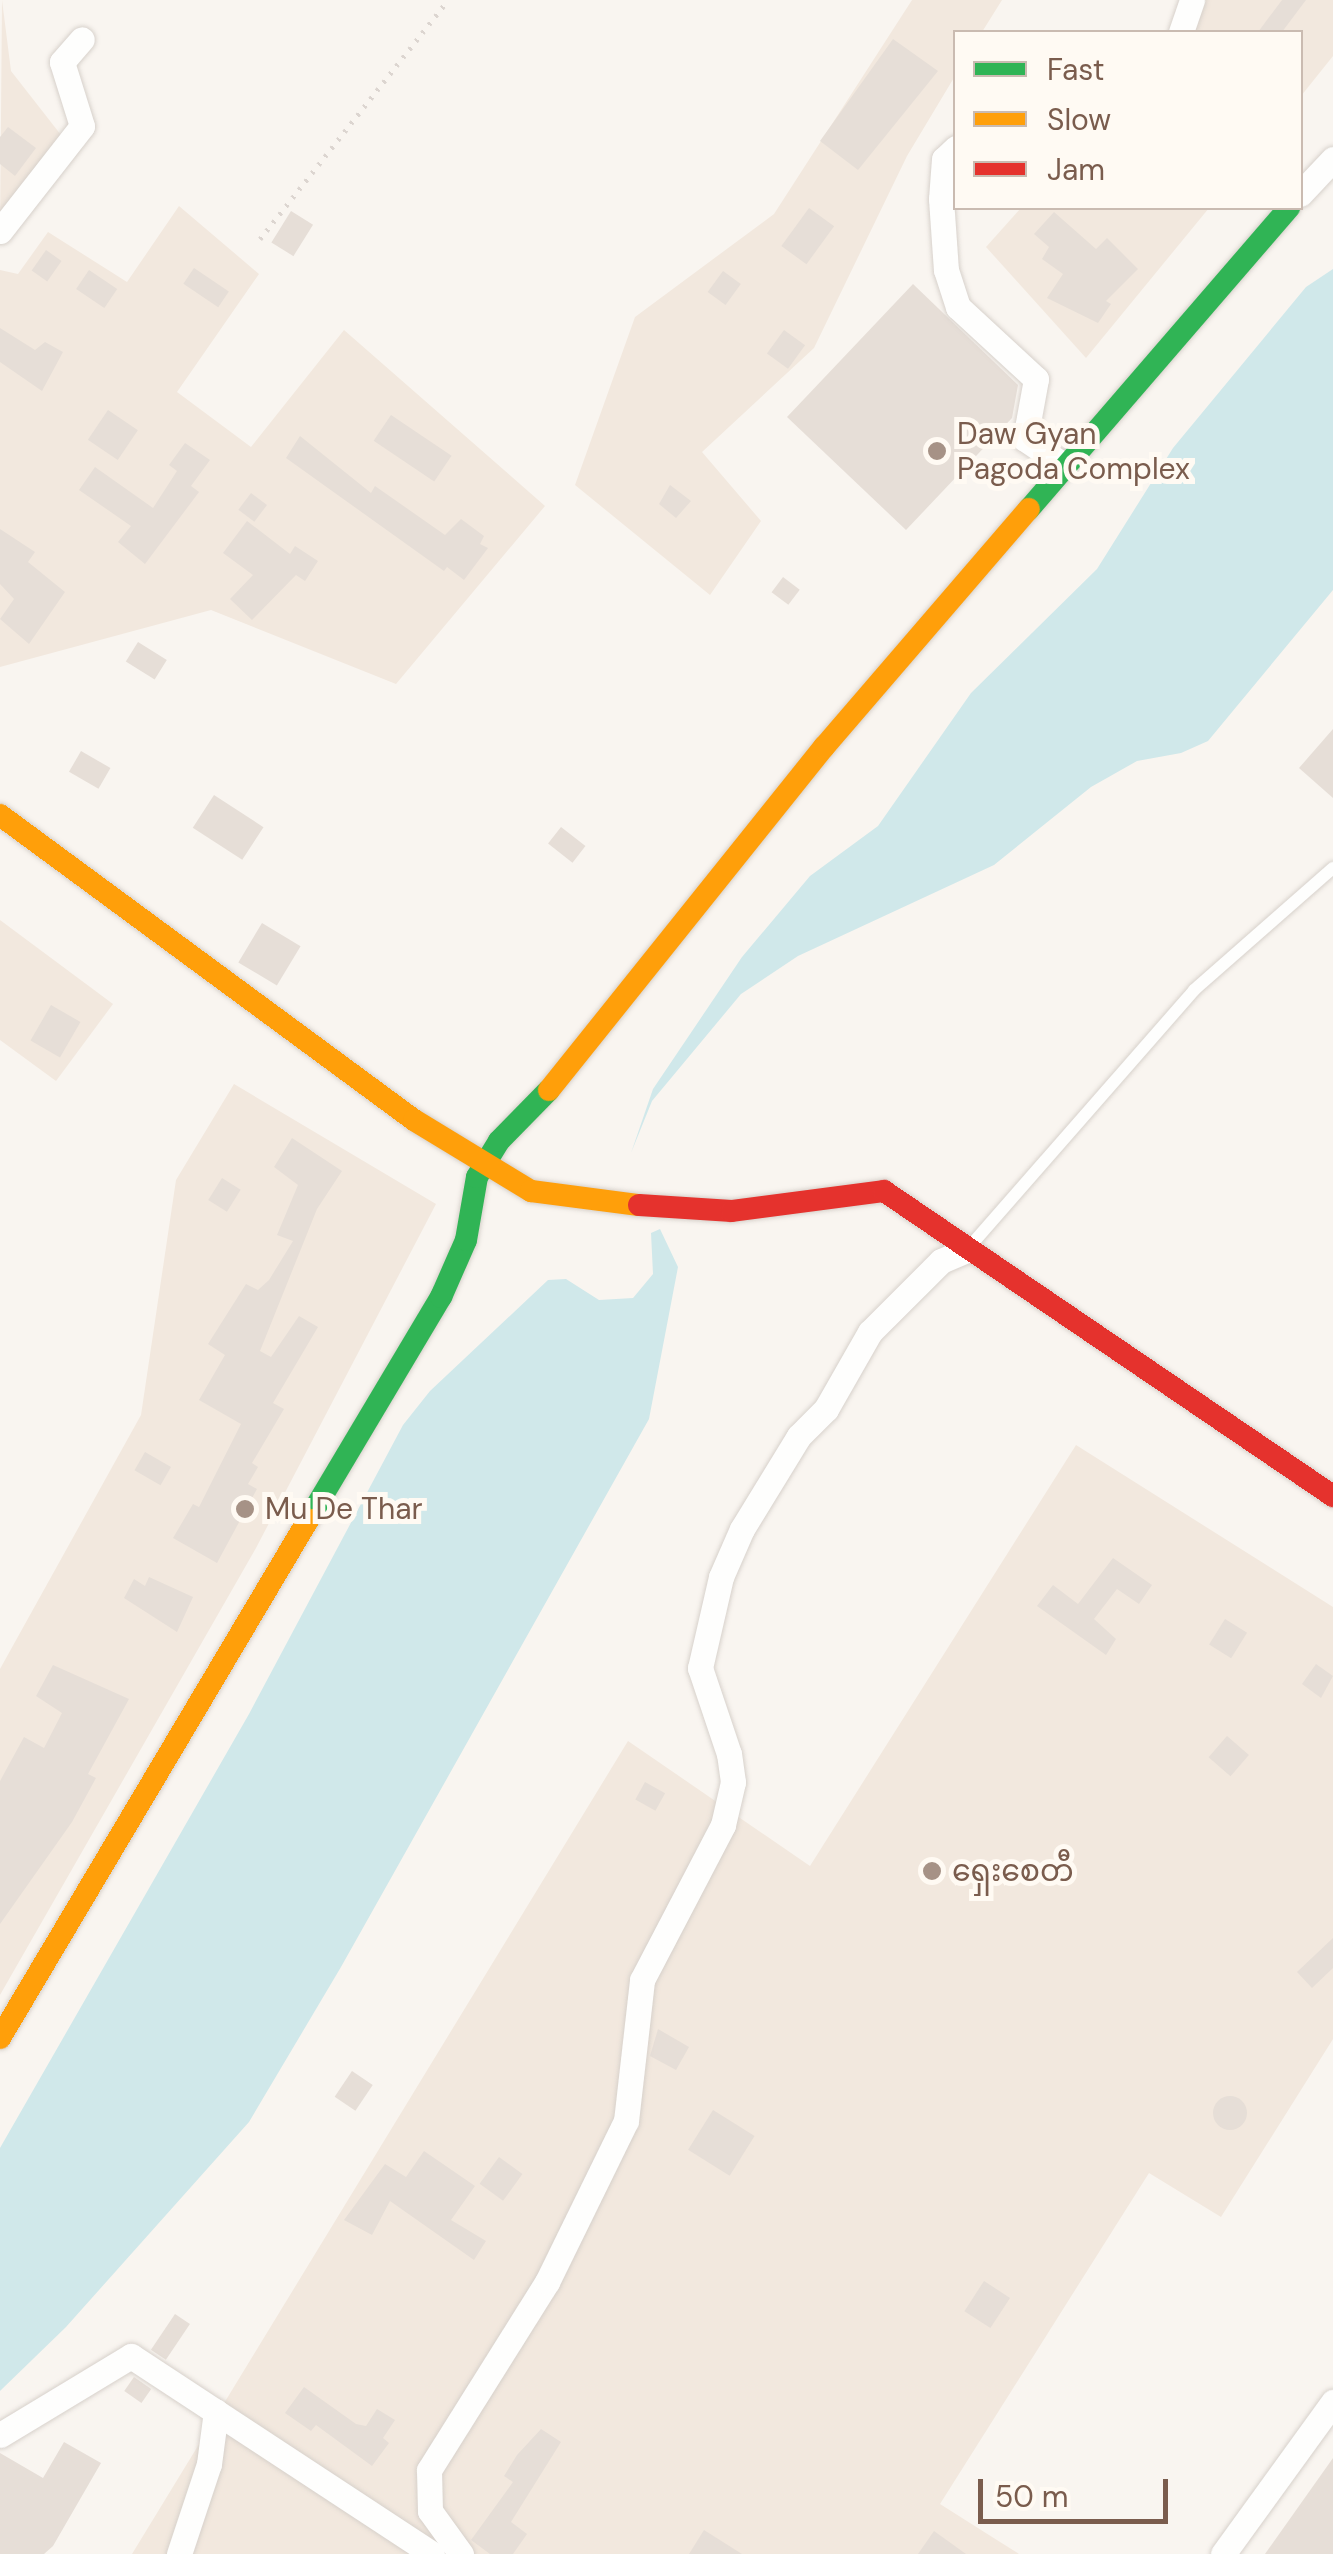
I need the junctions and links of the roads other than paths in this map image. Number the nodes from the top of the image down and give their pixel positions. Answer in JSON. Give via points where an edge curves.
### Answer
{"nodes":[{"id":1,"x":1192,"y":0,"type":"edge"},
{"id":2,"x":1181,"y":30,"type":"edge"},
{"id":3,"x":82,"y":39,"type":"dead end"},
{"id":4,"x":953,"y":151,"type":"edge"},
{"id":5,"x":1333,"y":158,"type":"edge"},
{"id":6,"x":1303,"y":191,"type":"edge"},
{"id":7,"x":1287,"y":210,"type":"edge"},
{"id":8,"x":0,"y":231,"type":"edge"},
{"id":9,"x":1065,"y":466,"type":"junction"},
{"id":10,"x":0,"y":815,"type":"edge"},
{"id":11,"x":1333,"y":868,"type":"edge"},
{"id":12,"x":484,"y":1164,"type":"junction"},
{"id":13,"x":967,"y":1250,"type":"junction"},
{"id":14,"x":1333,"y":1496,"type":"edge"},
{"id":15,"x":0,"y":2038,"type":"edge"},
{"id":16,"x":1333,"y":2402,"type":"edge"},
{"id":17,"x":216,"y":2411,"type":"junction"},
{"id":18,"x":0,"y":2435,"type":"edge"},
{"id":19,"x":179,"y":2554,"type":"edge"},
{"id":20,"x":432,"y":2554,"type":"edge"},
{"id":21,"x":462,"y":2554,"type":"edge"},
{"id":22,"x":1223,"y":2554,"type":"edge"}],
"edges":[{"from":1,"to":2,"type":"street"},
{"from":3,"to":8,"type":"street","via":[[62,62],[82,126]]},
{"from":4,"to":9,"type":"street","via":[[944,159],[941,199],[946,270],[958,307],[1036,380],[1026,438]]},
{"from":5,"to":6,"type":"street"},
{"from":7,"to":9,"type":"street"},
{"from":9,"to":12,"type":"street","via":[[824,747],[625,1004]]},
{"from":10,"to":12,"type":"street","via":[[377,1094]]},
{"from":11,"to":13,"type":"lane","via":[[1194,990]]},
{"from":12,"to":13,"type":"street","via":[[531,1191],[584,1202],[732,1211],[884,1190],[904,1198]]},
{"from":12,"to":15,"type":"street","via":[[466,1240],[441,1297]]},
{"from":13,"to":14,"type":"street"},
{"from":13,"to":21,"type":"street","via":[[941,1261],[870,1332],[826,1409],[799,1436],[742,1529],[722,1577],[700,1668],[730,1754],[734,1782],[723,1825],[642,1980],[626,2121],[547,2282],[429,2470],[430,2510]]},
{"from":16,"to":22,"type":"street"},
{"from":17,"to":18,"type":"street","via":[[131,2356]]},
{"from":17,"to":19,"type":"street","via":[[209,2464]]},
{"from":17,"to":20,"type":"street"}]}
